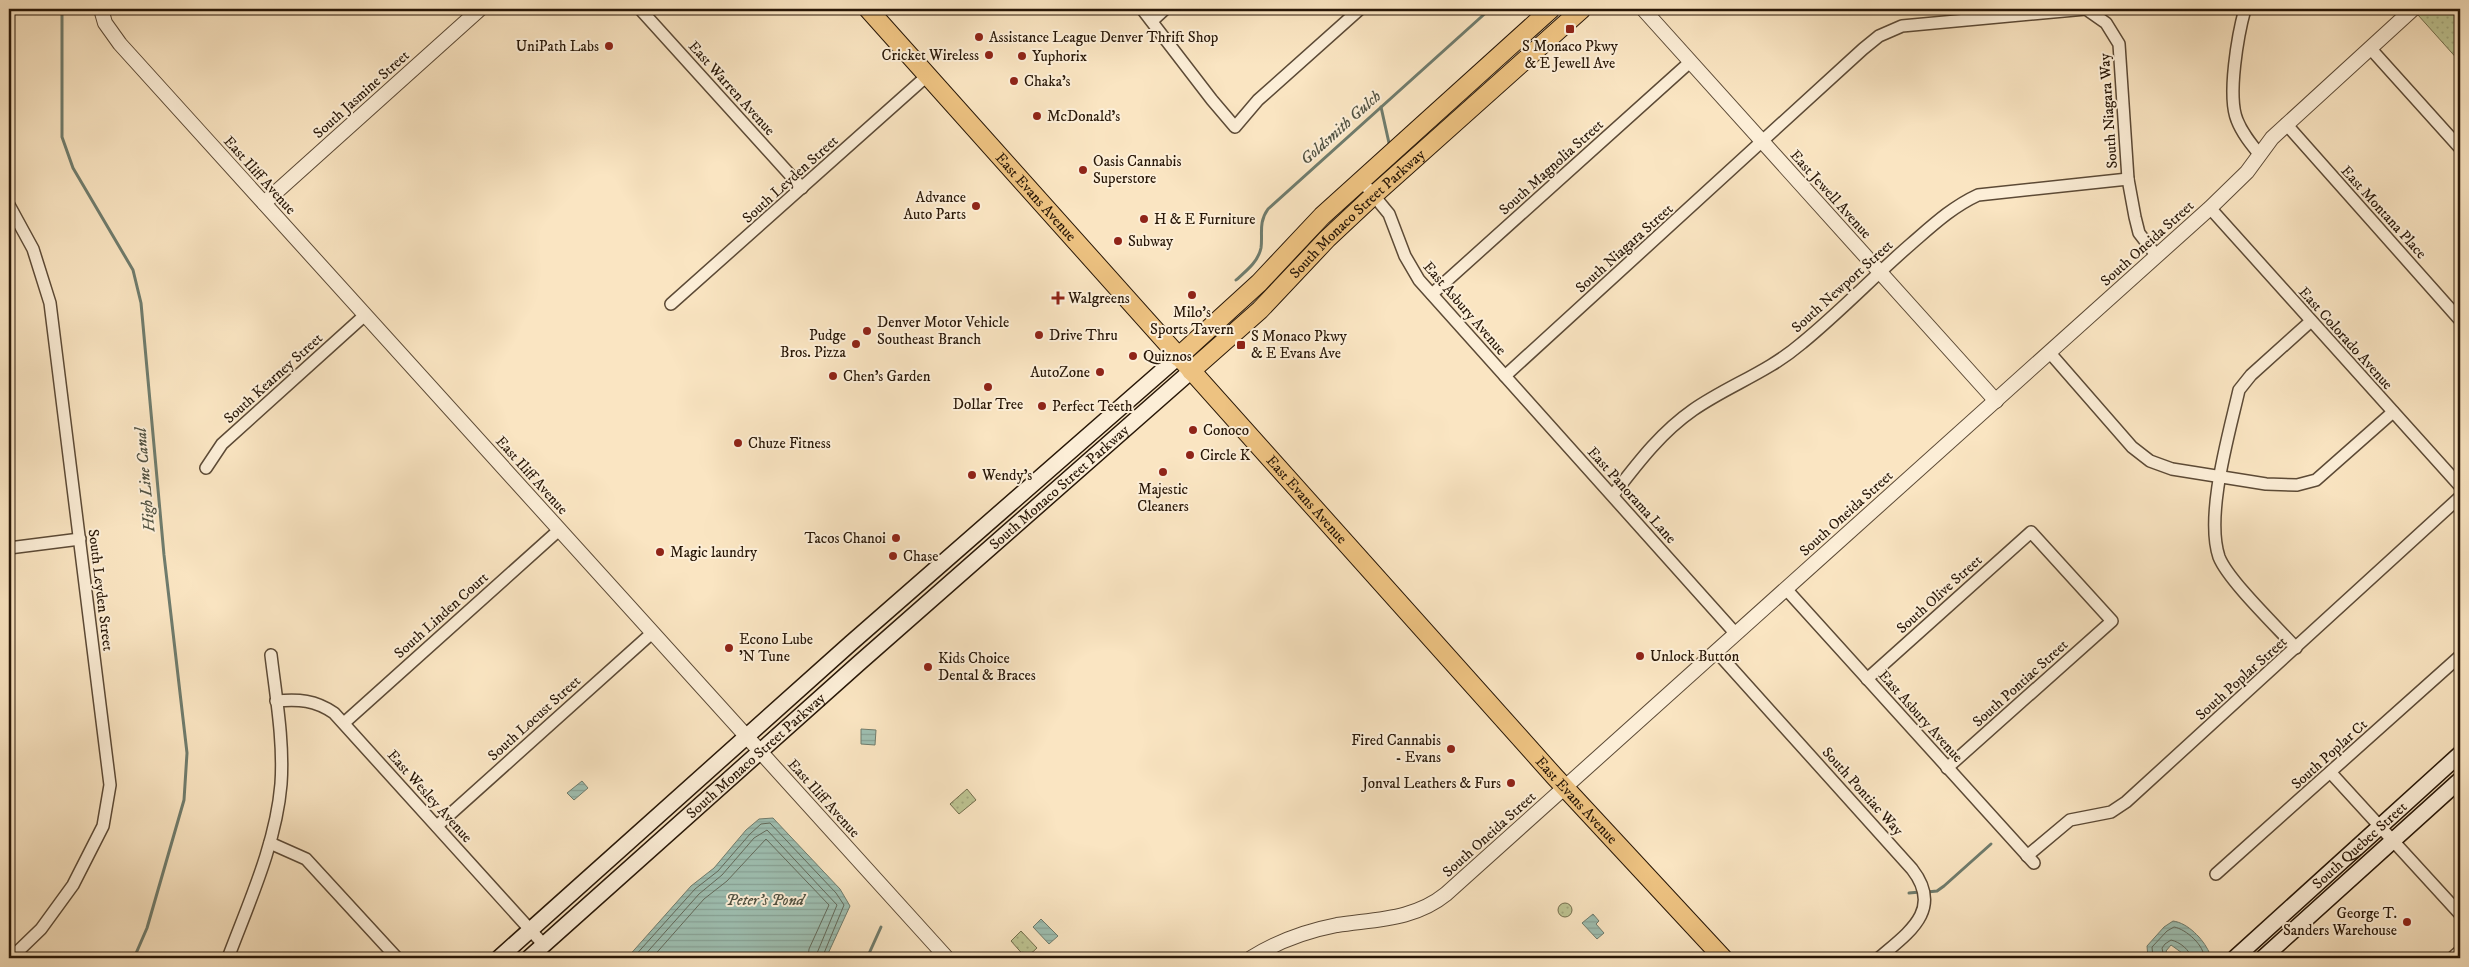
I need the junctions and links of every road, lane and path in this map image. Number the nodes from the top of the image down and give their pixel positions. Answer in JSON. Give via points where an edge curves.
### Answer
{"nodes":[{"id":1,"x":101,"y":9,"type":"edge"},
{"id":2,"x":478,"y":9,"type":"edge"},
{"id":3,"x":640,"y":9,"type":"edge"},
{"id":4,"x":868,"y":9,"type":"edge"},
{"id":5,"x":1142,"y":9,"type":"edge"},
{"id":6,"x":1165,"y":9,"type":"edge"},
{"id":7,"x":1360,"y":9,"type":"edge"},
{"id":8,"x":1551,"y":9,"type":"edge"},
{"id":9,"x":1582,"y":9,"type":"edge"},
{"id":10,"x":1643,"y":9,"type":"edge"},
{"id":11,"x":2245,"y":9,"type":"edge"},
{"id":12,"x":2413,"y":9,"type":"edge"},
{"id":13,"x":1152,"y":21,"type":"junction"},
{"id":14,"x":2370,"y":48,"type":"junction"},
{"id":15,"x":1690,"y":62,"type":"junction"},
{"id":16,"x":928,"y":75,"type":"junction"},
{"id":17,"x":2286,"y":124,"type":"junction"},
{"id":18,"x":1762,"y":141,"type":"junction"},
{"id":19,"x":2460,"y":148,"type":"edge"},
{"id":20,"x":2260,"y":155,"type":"junction"},
{"id":21,"x":2128,"y":179,"type":"junction"},
{"id":22,"x":1361,"y":180,"type":"junction"},
{"id":23,"x":802,"y":188,"type":"junction"},
{"id":24,"x":1374,"y":195,"type":"junction"},
{"id":25,"x":264,"y":204,"type":"junction"},
{"id":26,"x":9,"y":205,"type":"edge"},
{"id":27,"x":2210,"y":208,"type":"junction"},
{"id":28,"x":2156,"y":255,"type":"junction"},
{"id":29,"x":1880,"y":272,"type":"junction"},
{"id":30,"x":1432,"y":294,"type":"junction"},
{"id":31,"x":671,"y":304,"type":"dead end"},
{"id":32,"x":366,"y":316,"type":"junction"},
{"id":33,"x":2460,"y":320,"type":"edge"},
{"id":34,"x":2311,"y":321,"type":"junction"},
{"id":35,"x":2050,"y":352,"type":"junction"},
{"id":36,"x":1178,"y":356,"type":"junction"},
{"id":37,"x":1191,"y":371,"type":"junction"},
{"id":38,"x":1505,"y":376,"type":"junction"},
{"id":39,"x":1996,"y":400,"type":"junction"},
{"id":40,"x":2393,"y":412,"type":"junction"},
{"id":41,"x":206,"y":468,"type":"dead end"},
{"id":42,"x":2221,"y":476,"type":"junction"},
{"id":43,"x":2460,"y":486,"type":"edge"},
{"id":44,"x":1613,"y":495,"type":"junction"},
{"id":45,"x":2460,"y":496,"type":"edge"},
{"id":46,"x":559,"y":530,"type":"junction"},
{"id":47,"x":80,"y":539,"type":"junction"},
{"id":48,"x":9,"y":548,"type":"edge"},
{"id":49,"x":1786,"y":589,"type":"junction"},
{"id":50,"x":2112,"y":621,"type":"joint"},
{"id":51,"x":652,"y":633,"type":"junction"},
{"id":52,"x":1736,"y":634,"type":"junction"},
{"id":53,"x":2296,"y":648,"type":"junction"},
{"id":54,"x":1716,"y":651,"type":"junction"},
{"id":55,"x":271,"y":655,"type":"dead end"},
{"id":56,"x":2460,"y":656,"type":"edge"},
{"id":57,"x":1867,"y":679,"type":"junction"},
{"id":58,"x":276,"y":701,"type":"junction"},
{"id":59,"x":344,"y":723,"type":"junction"},
{"id":60,"x":746,"y":736,"type":"junction"},
{"id":61,"x":759,"y":751,"type":"junction"},
{"id":62,"x":2460,"y":754,"type":"edge"},
{"id":63,"x":1948,"y":768,"type":"junction"},
{"id":64,"x":2330,"y":773,"type":"junction"},
{"id":65,"x":2460,"y":780,"type":"edge"},
{"id":66,"x":1565,"y":788,"type":"junction"},
{"id":67,"x":437,"y":826,"type":"junction"},
{"id":68,"x":2381,"y":828,"type":"junction"},
{"id":69,"x":270,"y":842,"type":"junction"},
{"id":70,"x":2394,"y":842,"type":"junction"},
{"id":71,"x":2031,"y":859,"type":"joint"},
{"id":72,"x":2216,"y":874,"type":"dead end"},
{"id":73,"x":2460,"y":914,"type":"edge"},
{"id":74,"x":531,"y":930,"type":"junction"},
{"id":75,"x":1707,"y":942,"type":"junction"},
{"id":76,"x":544,"y":945,"type":"junction"},
{"id":77,"x":2460,"y":951,"type":"edge"},
{"id":78,"x":11,"y":958,"type":"edge"},
{"id":79,"x":228,"y":958,"type":"edge"},
{"id":80,"x":397,"y":958,"type":"edge"},
{"id":81,"x":499,"y":958,"type":"edge"},
{"id":82,"x":529,"y":958,"type":"edge"},
{"id":83,"x":947,"y":958,"type":"edge"},
{"id":84,"x":1251,"y":958,"type":"edge"},
{"id":85,"x":1716,"y":958,"type":"edge"},
{"id":86,"x":1724,"y":958,"type":"edge"},
{"id":87,"x":1879,"y":958,"type":"edge"},
{"id":88,"x":2235,"y":958,"type":"edge"},
{"id":89,"x":2263,"y":958,"type":"edge"},
{"id":90,"x":2452,"y":958,"type":"edge"}],
"edges":[{"from":1,"to":25,"type":"street","name":"East Iliff Avenue","via":[[105,23],[120,44]]},
{"from":2,"to":25,"type":"street","name":"South Jasmine Street"},
{"from":3,"to":23,"type":"street","name":"East Warren Avenue"},
{"from":4,"to":16,"type":"main road","name":"East Evans Avenue"},
{"from":5,"to":13,"type":"street"},
{"from":6,"to":13,"type":"street"},
{"from":7,"to":13,"type":"street","via":[[1258,100],[1235,126],[1215,105]]},
{"from":8,"to":22,"type":"main road","name":"South Monaco Street Parkway"},
{"from":9,"to":24,"type":"main road","name":"South Monaco Street Parkway"},
{"from":10,"to":15,"type":"street","name":"East Jewell Avenue"},
{"from":11,"to":20,"type":"street","via":[[2232,96],[2236,119]]},
{"from":12,"to":14,"type":"street","name":"South Oneida Street"},
{"from":14,"to":17,"type":"street","name":"South Oneida Street"},
{"from":14,"to":19,"type":"street"},
{"from":15,"to":18,"type":"street","name":"East Jewell Avenue"},
{"from":15,"to":30,"type":"street","name":"South Magnolia Street"},
{"from":16,"to":23,"type":"street","name":"South Leyden Street"},
{"from":16,"to":36,"type":"main road","name":"East Evans Avenue"},
{"from":17,"to":20,"type":"street","name":"South Oneida Street"},
{"from":17,"to":33,"type":"street","name":"East Montana Place"},
{"from":18,"to":21,"type":"street","name":"South Niagara Way","via":[[1879,36],[1902,26],[2086,9],[2106,23],[2119,44]]},
{"from":18,"to":29,"type":"street","name":"East Jewell Avenue"},
{"from":18,"to":38,"type":"street","name":"South Niagara Street"},
{"from":20,"to":27,"type":"street","name":"South Oneida Street"},
{"from":21,"to":28,"type":"street","name":"South Niagara Way","via":[[2140,233]]},
{"from":21,"to":29,"type":"street","name":"South Newport Street","via":[[1978,195],[1958,204]]},
{"from":22,"to":24,"type":"street","name":"East Asbury Avenue"},
{"from":22,"to":36,"type":"main road","name":"South Monaco Street Parkway","via":[[1248,294]]},
{"from":23,"to":31,"type":"street","name":"South Leyden Street"},
{"from":24,"to":30,"type":"street","name":"East Asbury Avenue","via":[[1393,222],[1410,267]]},
{"from":24,"to":37,"type":"main road","name":"South Monaco Street Parkway","via":[[1327,239],[1273,298]]},
{"from":25,"to":32,"type":"street","name":"East Iliff Avenue"},
{"from":26,"to":47,"type":"street","name":"South Leyden Street","via":[[33,249],[50,303]]},
{"from":27,"to":28,"type":"street","name":"South Oneida Street"},
{"from":27,"to":34,"type":"street","name":"East Colorado Avenue"},
{"from":28,"to":35,"type":"street","name":"South Oneida Street"},
{"from":29,"to":39,"type":"street","name":"East Jewell Avenue"},
{"from":29,"to":44,"type":"street","name":"South Newport Street","via":[[1802,344],[1765,371],[1693,410],[1672,427],[1649,449]]},
{"from":30,"to":38,"type":"street","name":"East Asbury Avenue"},
{"from":32,"to":41,"type":"street","name":"South Kearney Street","via":[[222,444]]},
{"from":32,"to":46,"type":"street","name":"East Iliff Avenue"},
{"from":34,"to":40,"type":"street","name":"East Colorado Avenue"},
{"from":34,"to":42,"type":"street","via":[[2251,375],[2240,390]]},
{"from":35,"to":39,"type":"street","name":"South Oneida Street"},
{"from":35,"to":42,"type":"street","via":[[2132,447],[2150,461]]},
{"from":36,"to":37,"type":"main road","name":"East Evans Avenue"},
{"from":36,"to":60,"type":"main road","name":"South Monaco Street Parkway"},
{"from":37,"to":61,"type":"main road","name":"South Monaco Street Parkway"},
{"from":37,"to":66,"type":"main road","name":"East Evans Avenue"},
{"from":38,"to":44,"type":"street","name":"East Panorama Lane"},
{"from":39,"to":49,"type":"street","name":"South Oneida Street"},
{"from":40,"to":42,"type":"street","via":[[2316,480],[2297,485]]},
{"from":40,"to":43,"type":"street","name":"East Colorado Avenue"},
{"from":42,"to":53,"type":"street","via":[[2214,516],[2220,558],[2233,578]]},
{"from":44,"to":52,"type":"street","name":"East Panorama Lane"},
{"from":45,"to":53,"type":"street","name":"South Poplar Street"},
{"from":46,"to":51,"type":"street","name":"East Iliff Avenue"},
{"from":46,"to":59,"type":"street","name":"South Linden Court"},
{"from":47,"to":48,"type":"street"},
{"from":47,"to":78,"type":"street","name":"South Leyden Street","via":[[110,785],[103,826],[73,885],[41,929]]},
{"from":49,"to":52,"type":"street","name":"South Oneida Street"},
{"from":49,"to":57,"type":"street","name":"East Asbury Avenue"},
{"from":50,"to":57,"type":"street","name":"South Olive Street","via":[[2031,532]]},
{"from":50,"to":63,"type":"street","name":"South Pontiac Street"},
{"from":51,"to":60,"type":"street","name":"East Iliff Avenue"},
{"from":51,"to":67,"type":"street","name":"South Locust Street"},
{"from":52,"to":54,"type":"street","name":"South Oneida Street"},
{"from":53,"to":71,"type":"street","name":"South Poplar Street","via":[[2126,802],[2111,812],[2070,820]]},
{"from":54,"to":66,"type":"street","name":"South Oneida Street"},
{"from":54,"to":87,"type":"street","name":"South Pontiac Way","via":[[1921,882],[1925,898],[1922,916]]},
{"from":55,"to":58,"type":"street"},
{"from":56,"to":64,"type":"street","name":"South Poplar Ct"},
{"from":57,"to":63,"type":"street","name":"East Asbury Avenue"},
{"from":58,"to":59,"type":"street","name":"East Wesley Avenue","via":[[309,701],[322,705]]},
{"from":58,"to":69,"type":"street","via":[[281,783]]},
{"from":59,"to":67,"type":"street","name":"East Wesley Avenue"},
{"from":60,"to":61,"type":"street","name":"East Iliff Avenue"},
{"from":60,"to":74,"type":"main road","name":"South Monaco Street Parkway"},
{"from":61,"to":76,"type":"main road","name":"South Monaco Street Parkway"},
{"from":61,"to":83,"type":"street","name":"East Iliff Avenue"},
{"from":62,"to":68,"type":"main road","name":"South Quebec Street"},
{"from":63,"to":71,"type":"street","name":"East Asbury Avenue"},
{"from":64,"to":68,"type":"street"},
{"from":64,"to":72,"type":"street","name":"South Poplar Ct"},
{"from":65,"to":70,"type":"main road","name":"South Quebec Street"},
{"from":66,"to":75,"type":"main road","name":"East Evans Avenue"},
{"from":66,"to":84,"type":"street","name":"South Oneida Street","via":[[1431,905],[1403,916],[1308,932],[1280,942]]},
{"from":67,"to":74,"type":"street","name":"East Wesley Avenue"},
{"from":68,"to":70,"type":"street"},
{"from":68,"to":88,"type":"main road","name":"South Quebec Street"},
{"from":69,"to":79,"type":"street"},
{"from":69,"to":80,"type":"street","via":[[306,859]]},
{"from":70,"to":73,"type":"street"},
{"from":70,"to":89,"type":"main road","name":"South Quebec Street"},
{"from":74,"to":76,"type":"street","name":"East Wesley Avenue"},
{"from":74,"to":81,"type":"main road","name":"South Monaco Street Parkway"},
{"from":75,"to":85,"type":"main road","name":"East Evans Avenue"},
{"from":75,"to":86,"type":"main road","name":"East Evans Avenue"},
{"from":76,"to":82,"type":"main road","name":"South Monaco Street Parkway"},
{"from":77,"to":90,"type":"street"}]}
